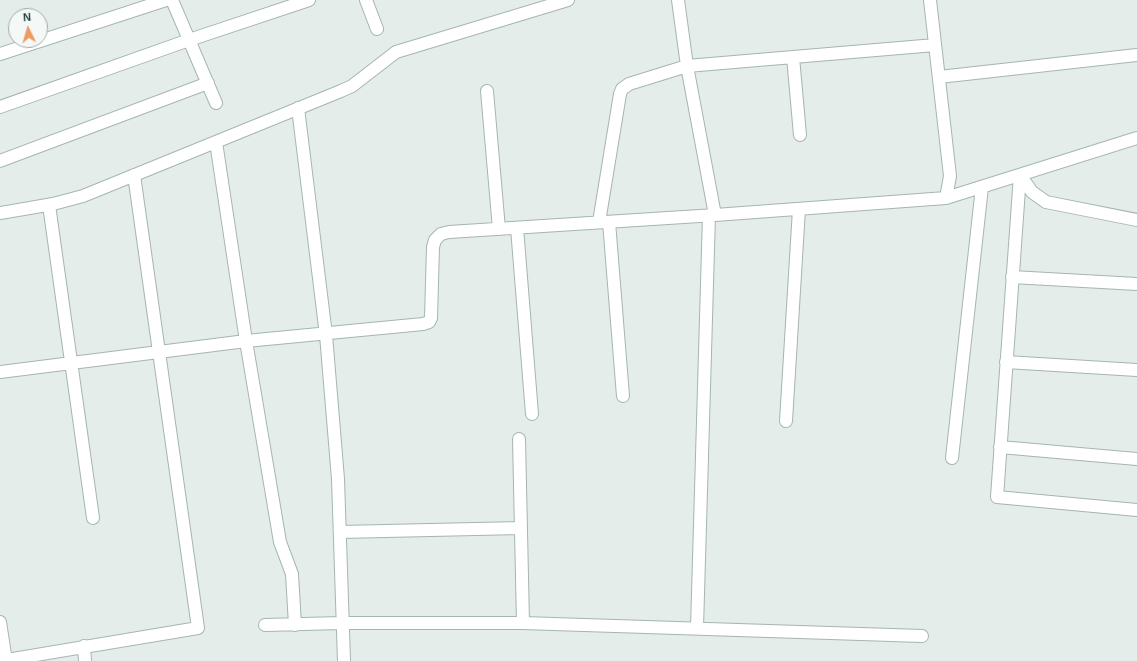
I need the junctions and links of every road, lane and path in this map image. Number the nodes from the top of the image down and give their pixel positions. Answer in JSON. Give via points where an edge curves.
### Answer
{"nodes":[{"id":1,"x":172,"y":0,"type":"edge"},
{"id":2,"x":309,"y":0,"type":"edge"},
{"id":3,"x":366,"y":0,"type":"edge"},
{"id":4,"x":568,"y":0,"type":"edge"},
{"id":5,"x":678,"y":0,"type":"edge"},
{"id":6,"x":930,"y":0,"type":"edge"},
{"id":7,"x":159,"y":1,"type":"edge"},
{"id":8,"x":378,"y":29,"type":"dead end"},
{"id":9,"x":189,"y":40,"type":"junction"},
{"id":10,"x":935,"y":45,"type":"junction"},
{"id":11,"x":0,"y":54,"type":"edge"},
{"id":12,"x":1137,"y":56,"type":"edge"},
{"id":13,"x":793,"y":57,"type":"junction"},
{"id":14,"x":687,"y":66,"type":"junction"},
{"id":15,"x":939,"y":77,"type":"junction"},
{"id":16,"x":208,"y":83,"type":"junction"},
{"id":17,"x":487,"y":91,"type":"dead end"},
{"id":18,"x":216,"y":103,"type":"dead end"},
{"id":19,"x":0,"y":107,"type":"edge"},
{"id":20,"x":298,"y":108,"type":"junction"},
{"id":21,"x":800,"y":135,"type":"dead end"},
{"id":22,"x":1137,"y":138,"type":"edge"},
{"id":23,"x":216,"y":142,"type":"junction"},
{"id":24,"x":0,"y":161,"type":"edge"},
{"id":25,"x":134,"y":175,"type":"junction"},
{"id":26,"x":1020,"y":175,"type":"junction"},
{"id":27,"x":982,"y":187,"type":"junction"},
{"id":28,"x":946,"y":198,"type":"junction"},
{"id":29,"x":49,"y":205,"type":"junction"},
{"id":30,"x":799,"y":209,"type":"junction"},
{"id":31,"x":0,"y":213,"type":"edge"},
{"id":32,"x":712,"y":215,"type":"junction"},
{"id":33,"x":1137,"y":220,"type":"edge"},
{"id":34,"x":604,"y":222,"type":"junction"},
{"id":35,"x":517,"y":228,"type":"junction"},
{"id":36,"x":499,"y":229,"type":"junction"},
{"id":37,"x":1012,"y":277,"type":"junction"},
{"id":38,"x":1137,"y":284,"type":"edge"},
{"id":39,"x":326,"y":334,"type":"junction"},
{"id":40,"x":246,"y":341,"type":"junction"},
{"id":41,"x":160,"y":351,"type":"junction"},
{"id":42,"x":1006,"y":362,"type":"junction"},
{"id":43,"x":70,"y":363,"type":"junction"},
{"id":44,"x":1137,"y":370,"type":"edge"},
{"id":45,"x":0,"y":372,"type":"edge"},
{"id":46,"x":623,"y":396,"type":"dead end"},
{"id":47,"x":532,"y":414,"type":"dead end"},
{"id":48,"x":786,"y":420,"type":"dead end"},
{"id":49,"x":519,"y":439,"type":"dead end"},
{"id":50,"x":1000,"y":447,"type":"junction"},
{"id":51,"x":952,"y":458,"type":"dead end"},
{"id":52,"x":1137,"y":459,"type":"edge"},
{"id":53,"x":1137,"y":510,"type":"edge"},
{"id":54,"x":93,"y":518,"type":"dead end"},
{"id":55,"x":521,"y":528,"type":"junction"},
{"id":56,"x":340,"y":532,"type":"junction"},
{"id":57,"x":0,"y":622,"type":"edge"},
{"id":58,"x":342,"y":623,"type":"junction"},
{"id":59,"x":523,"y":623,"type":"junction"},
{"id":60,"x":265,"y":625,"type":"dead end"},
{"id":61,"x":295,"y":625,"type":"junction"},
{"id":62,"x":697,"y":628,"type":"junction"},
{"id":63,"x":922,"y":636,"type":"dead end"},
{"id":64,"x":84,"y":646,"type":"junction"},
{"id":65,"x":4,"y":660,"type":"edge"},
{"id":66,"x":85,"y":661,"type":"edge"},
{"id":67,"x":344,"y":661,"type":"edge"}],
"edges":[{"from":1,"to":9,"type":"street"},
{"from":2,"to":9,"type":"street"},
{"from":3,"to":8,"type":"street"},
{"from":4,"to":20,"type":"street","via":[[396,52],[352,86]]},
{"from":5,"to":14,"type":"street"},
{"from":6,"to":10,"type":"street"},
{"from":7,"to":11,"type":"street"},
{"from":9,"to":16,"type":"street"},
{"from":9,"to":19,"type":"street"},
{"from":10,"to":13,"type":"street"},
{"from":10,"to":15,"type":"street"},
{"from":12,"to":15,"type":"street"},
{"from":13,"to":14,"type":"street"},
{"from":13,"to":21,"type":"street"},
{"from":14,"to":32,"type":"street"},
{"from":14,"to":34,"type":"street","via":[[622,88]]},
{"from":15,"to":28,"type":"street","via":[[950,176]]},
{"from":16,"to":18,"type":"street"},
{"from":16,"to":24,"type":"street"},
{"from":17,"to":36,"type":"street"},
{"from":20,"to":23,"type":"street"},
{"from":20,"to":39,"type":"street"},
{"from":22,"to":26,"type":"street"},
{"from":23,"to":25,"type":"street"},
{"from":23,"to":40,"type":"street"},
{"from":25,"to":29,"type":"street","via":[[83,196]]},
{"from":25,"to":41,"type":"street"},
{"from":26,"to":27,"type":"street"},
{"from":26,"to":33,"type":"street","via":[[1032,192],[1046,202]]},
{"from":26,"to":37,"type":"street"},
{"from":27,"to":28,"type":"street"},
{"from":27,"to":51,"type":"street"},
{"from":28,"to":30,"type":"street"},
{"from":29,"to":31,"type":"street"},
{"from":29,"to":43,"type":"street"},
{"from":30,"to":32,"type":"street"},
{"from":30,"to":48,"type":"street"},
{"from":32,"to":34,"type":"street"},
{"from":32,"to":62,"type":"street"},
{"from":34,"to":35,"type":"street"},
{"from":34,"to":46,"type":"street"},
{"from":35,"to":36,"type":"street"},
{"from":35,"to":47,"type":"street"},
{"from":36,"to":39,"type":"street","via":[[449,232],[441,234],[435,240],[429,322]]},
{"from":37,"to":38,"type":"street"},
{"from":37,"to":42,"type":"street"},
{"from":39,"to":40,"type":"street"},
{"from":39,"to":56,"type":"street"},
{"from":40,"to":41,"type":"street"},
{"from":40,"to":61,"type":"street","via":[[280,542],[292,574]]},
{"from":41,"to":43,"type":"street"},
{"from":41,"to":64,"type":"street","via":[[198,628]]},
{"from":42,"to":44,"type":"street"},
{"from":42,"to":50,"type":"street"},
{"from":43,"to":45,"type":"street"},
{"from":43,"to":54,"type":"street"},
{"from":49,"to":55,"type":"street"},
{"from":50,"to":52,"type":"street"},
{"from":50,"to":53,"type":"street","via":[[997,497]]},
{"from":55,"to":56,"type":"street"},
{"from":55,"to":59,"type":"street"},
{"from":56,"to":58,"type":"street"},
{"from":57,"to":65,"type":"street"},
{"from":58,"to":59,"type":"street"},
{"from":58,"to":61,"type":"street"},
{"from":58,"to":67,"type":"street"},
{"from":59,"to":62,"type":"street"},
{"from":60,"to":61,"type":"street"},
{"from":62,"to":63,"type":"street"},
{"from":64,"to":65,"type":"street"},
{"from":64,"to":66,"type":"street"}]}
